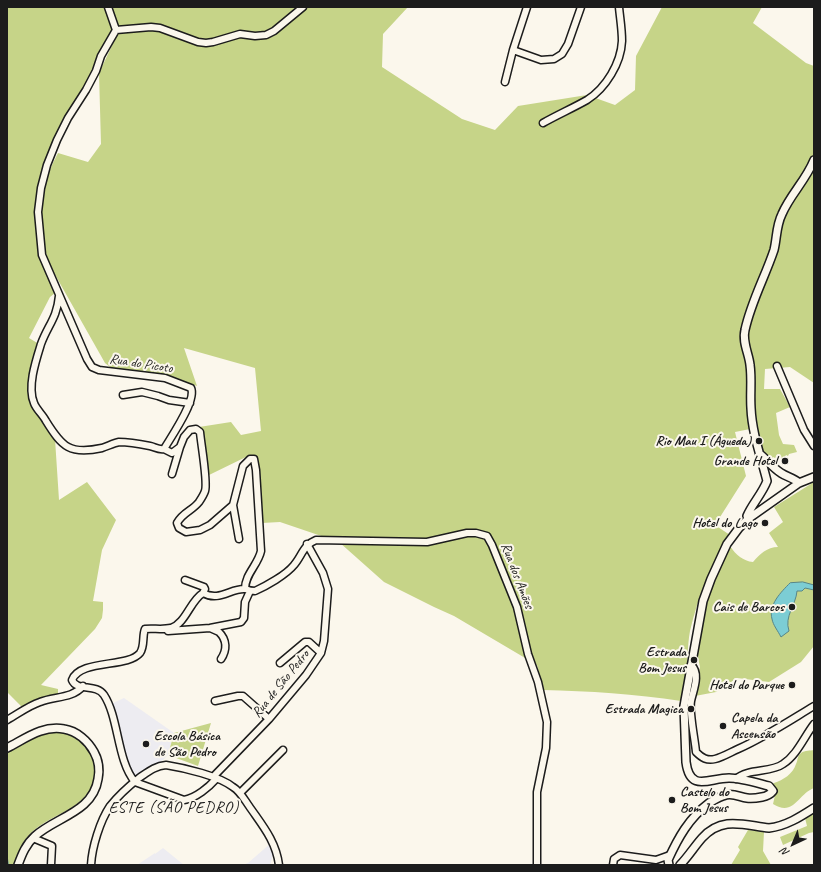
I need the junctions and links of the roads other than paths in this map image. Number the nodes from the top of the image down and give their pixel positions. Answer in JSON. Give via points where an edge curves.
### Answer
{"nodes":[{"id":1,"x":108,"y":7,"type":"edge"},
{"id":2,"x":303,"y":7,"type":"edge"},
{"id":3,"x":527,"y":7,"type":"edge"},
{"id":4,"x":581,"y":7,"type":"edge"},
{"id":5,"x":619,"y":7,"type":"edge"},
{"id":6,"x":116,"y":30,"type":"junction"},
{"id":7,"x":513,"y":50,"type":"junction"},
{"id":8,"x":505,"y":82,"type":"dead end"},
{"id":9,"x":543,"y":123,"type":"dead end"},
{"id":10,"x":814,"y":160,"type":"edge"},
{"id":11,"x":59,"y":296,"type":"junction"},
{"id":12,"x":776,"y":366,"type":"dead end"},
{"id":13,"x":123,"y":395,"type":"dead end"},
{"id":14,"x":190,"y":403,"type":"junction"},
{"id":15,"x":814,"y":446,"type":"edge"},
{"id":16,"x":180,"y":447,"type":"junction"},
{"id":17,"x":164,"y":449,"type":"junction"},
{"id":18,"x":758,"y":453,"type":"junction"},
{"id":19,"x":172,"y":474,"type":"dead end"},
{"id":20,"x":814,"y":477,"type":"edge"},
{"id":21,"x":799,"y":483,"type":"junction"},
{"id":22,"x":233,"y":505,"type":"junction"},
{"id":23,"x":748,"y":519,"type":"junction"},
{"id":24,"x":239,"y":538,"type":"dead end"},
{"id":25,"x":307,"y":544,"type":"junction"},
{"id":26,"x":185,"y":580,"type":"dead end"},
{"id":27,"x":248,"y":590,"type":"junction"},
{"id":28,"x":203,"y":593,"type":"junction"},
{"id":29,"x":210,"y":628,"type":"junction"},
{"id":30,"x":144,"y":638,"type":"junction"},
{"id":31,"x":321,"y":653,"type":"junction"},
{"id":32,"x":221,"y":659,"type":"dead end"},
{"id":33,"x":280,"y":663,"type":"dead end"},
{"id":34,"x":691,"y":665,"type":"junction"},
{"id":35,"x":83,"y":686,"type":"junction"},
{"id":36,"x":215,"y":701,"type":"dead end"},
{"id":37,"x":814,"y":706,"type":"edge"},
{"id":38,"x":269,"y":719,"type":"junction"},
{"id":39,"x":7,"y":720,"type":"edge"},
{"id":40,"x":814,"y":724,"type":"edge"},
{"id":41,"x":7,"y":748,"type":"edge"},
{"id":42,"x":283,"y":750,"type":"dead end"},
{"id":43,"x":215,"y":778,"type":"junction"},
{"id":44,"x":736,"y":779,"type":"junction"},
{"id":45,"x":135,"y":782,"type":"junction"},
{"id":46,"x":240,"y":793,"type":"junction"},
{"id":47,"x":814,"y":808,"type":"edge"},
{"id":48,"x":33,"y":838,"type":"junction"},
{"id":49,"x":670,"y":855,"type":"junction"},
{"id":50,"x":18,"y":865,"type":"edge"},
{"id":51,"x":52,"y":865,"type":"edge"},
{"id":52,"x":91,"y":865,"type":"edge"},
{"id":53,"x":279,"y":865,"type":"edge"},
{"id":54,"x":537,"y":865,"type":"edge"},
{"id":55,"x":614,"y":865,"type":"edge"},
{"id":56,"x":669,"y":865,"type":"edge"},
{"id":57,"x":680,"y":865,"type":"edge"}],
"edges":[{"from":1,"to":6,"type":"street"},
{"from":2,"to":6,"type":"street","via":[[266,35],[240,34],[206,43],[160,28]]},
{"from":3,"to":7,"type":"street"},
{"from":4,"to":7,"type":"street","via":[[562,54],[542,60]]},
{"from":5,"to":9,"type":"street","via":[[622,42],[611,72],[598,91],[587,100]]},
{"from":6,"to":11,"type":"street","name":"Rua do Picoto","via":[[57,140],[41,188],[38,212],[42,256]]},
{"from":7,"to":8,"type":"street"},
{"from":10,"to":18,"type":"main road","via":[[806,178],[781,215],[774,248],[744,332],[750,363],[751,408]]},
{"from":11,"to":14,"type":"street","name":"Rua do Picoto","via":[[92,367],[103,371],[165,378],[181,383],[193,392]]},
{"from":11,"to":17,"type":"street","via":[[55,316],[42,343],[32,377],[34,405],[56,437],[62,443],[80,451],[118,442]]},
{"from":12,"to":15,"type":"street"},
{"from":13,"to":14,"type":"street","via":[[142,392]]},
{"from":14,"to":17,"type":"street"},
{"from":16,"to":17,"type":"street","via":[[172,453]]},
{"from":16,"to":19,"type":"street"},
{"from":16,"to":22,"type":"street","via":[[190,430],[200,432],[206,490],[199,502],[181,516],[177,523],[179,528],[186,532],[200,530],[210,525]]},
{"from":18,"to":21,"type":"main road","via":[[773,467]]},
{"from":18,"to":23,"type":"main road","via":[[767,481],[763,492],[749,511]]},
{"from":20,"to":21,"type":"main road"},
{"from":21,"to":23,"type":"main road"},
{"from":22,"to":24,"type":"street"},
{"from":22,"to":27,"type":"street","via":[[243,466],[250,459],[254,459],[261,551],[246,578]]},
{"from":23,"to":34,"type":"main road","via":[[727,544],[711,579],[703,601]]},
{"from":25,"to":27,"type":"street","via":[[294,566],[261,589]]},
{"from":25,"to":31,"type":"street","name":"Rua de São Pedro","via":[[323,573],[328,589]]},
{"from":25,"to":54,"type":"street","name":"Rua dos Amões","via":[[321,539],[427,542],[476,533],[487,536],[518,607],[546,722],[546,748],[537,792]]},
{"from":26,"to":28,"type":"street","via":[[204,587]]},
{"from":27,"to":28,"type":"street","via":[[237,590],[221,596]]},
{"from":27,"to":29,"type":"street","via":[[242,620]]},
{"from":28,"to":30,"type":"street","via":[[180,621],[172,627],[145,629]]},
{"from":29,"to":30,"type":"street","via":[[152,632]]},
{"from":29,"to":32,"type":"street","via":[[219,632],[225,642],[225,652]]},
{"from":30,"to":35,"type":"street","via":[[142,649],[135,658],[93,667],[76,674],[72,678],[73,682]]},
{"from":31,"to":33,"type":"street","via":[[309,642],[304,642]]},
{"from":31,"to":38,"type":"street","name":"Rua de São Pedro"},
{"from":34,"to":37,"type":"street","via":[[696,673],[690,704],[696,752],[708,760],[745,746]]},
{"from":34,"to":44,"type":"main road","via":[[684,706],[687,770],[700,782]]},
{"from":35,"to":39,"type":"street","via":[[64,697],[39,702]]},
{"from":35,"to":45,"type":"street","via":[[96,688],[104,695],[128,770]]},
{"from":36,"to":38,"type":"street","via":[[243,696]]},
{"from":38,"to":43,"type":"street","name":"Rua de São Pedro"},
{"from":40,"to":44,"type":"street","via":[[783,765],[744,774]]},
{"from":41,"to":48,"type":"main road","via":[[42,730],[65,729],[83,738],[97,758],[98,783],[86,803]]},
{"from":42,"to":46,"type":"street"},
{"from":43,"to":45,"type":"street","via":[[160,765]]},
{"from":43,"to":45,"type":"street","name":"Rua de São Pedro","via":[[210,785],[184,800]]},
{"from":43,"to":46,"type":"street","via":[[234,787]]},
{"from":44,"to":49,"type":"main road","via":[[769,786],[773,792],[755,799],[726,794],[712,802],[688,822]]},
{"from":45,"to":52,"type":"street","via":[[107,812],[94,845]]},
{"from":46,"to":53,"type":"street","via":[[270,837],[277,851]]},
{"from":47,"to":57,"type":"main road","via":[[780,826],[768,828],[735,824],[714,828],[702,838]]},
{"from":48,"to":50,"type":"main road"},
{"from":48,"to":51,"type":"street","via":[[52,846]]},
{"from":49,"to":55,"type":"street","via":[[656,860],[620,855],[614,859]]},
{"from":49,"to":56,"type":"main road"}]}
